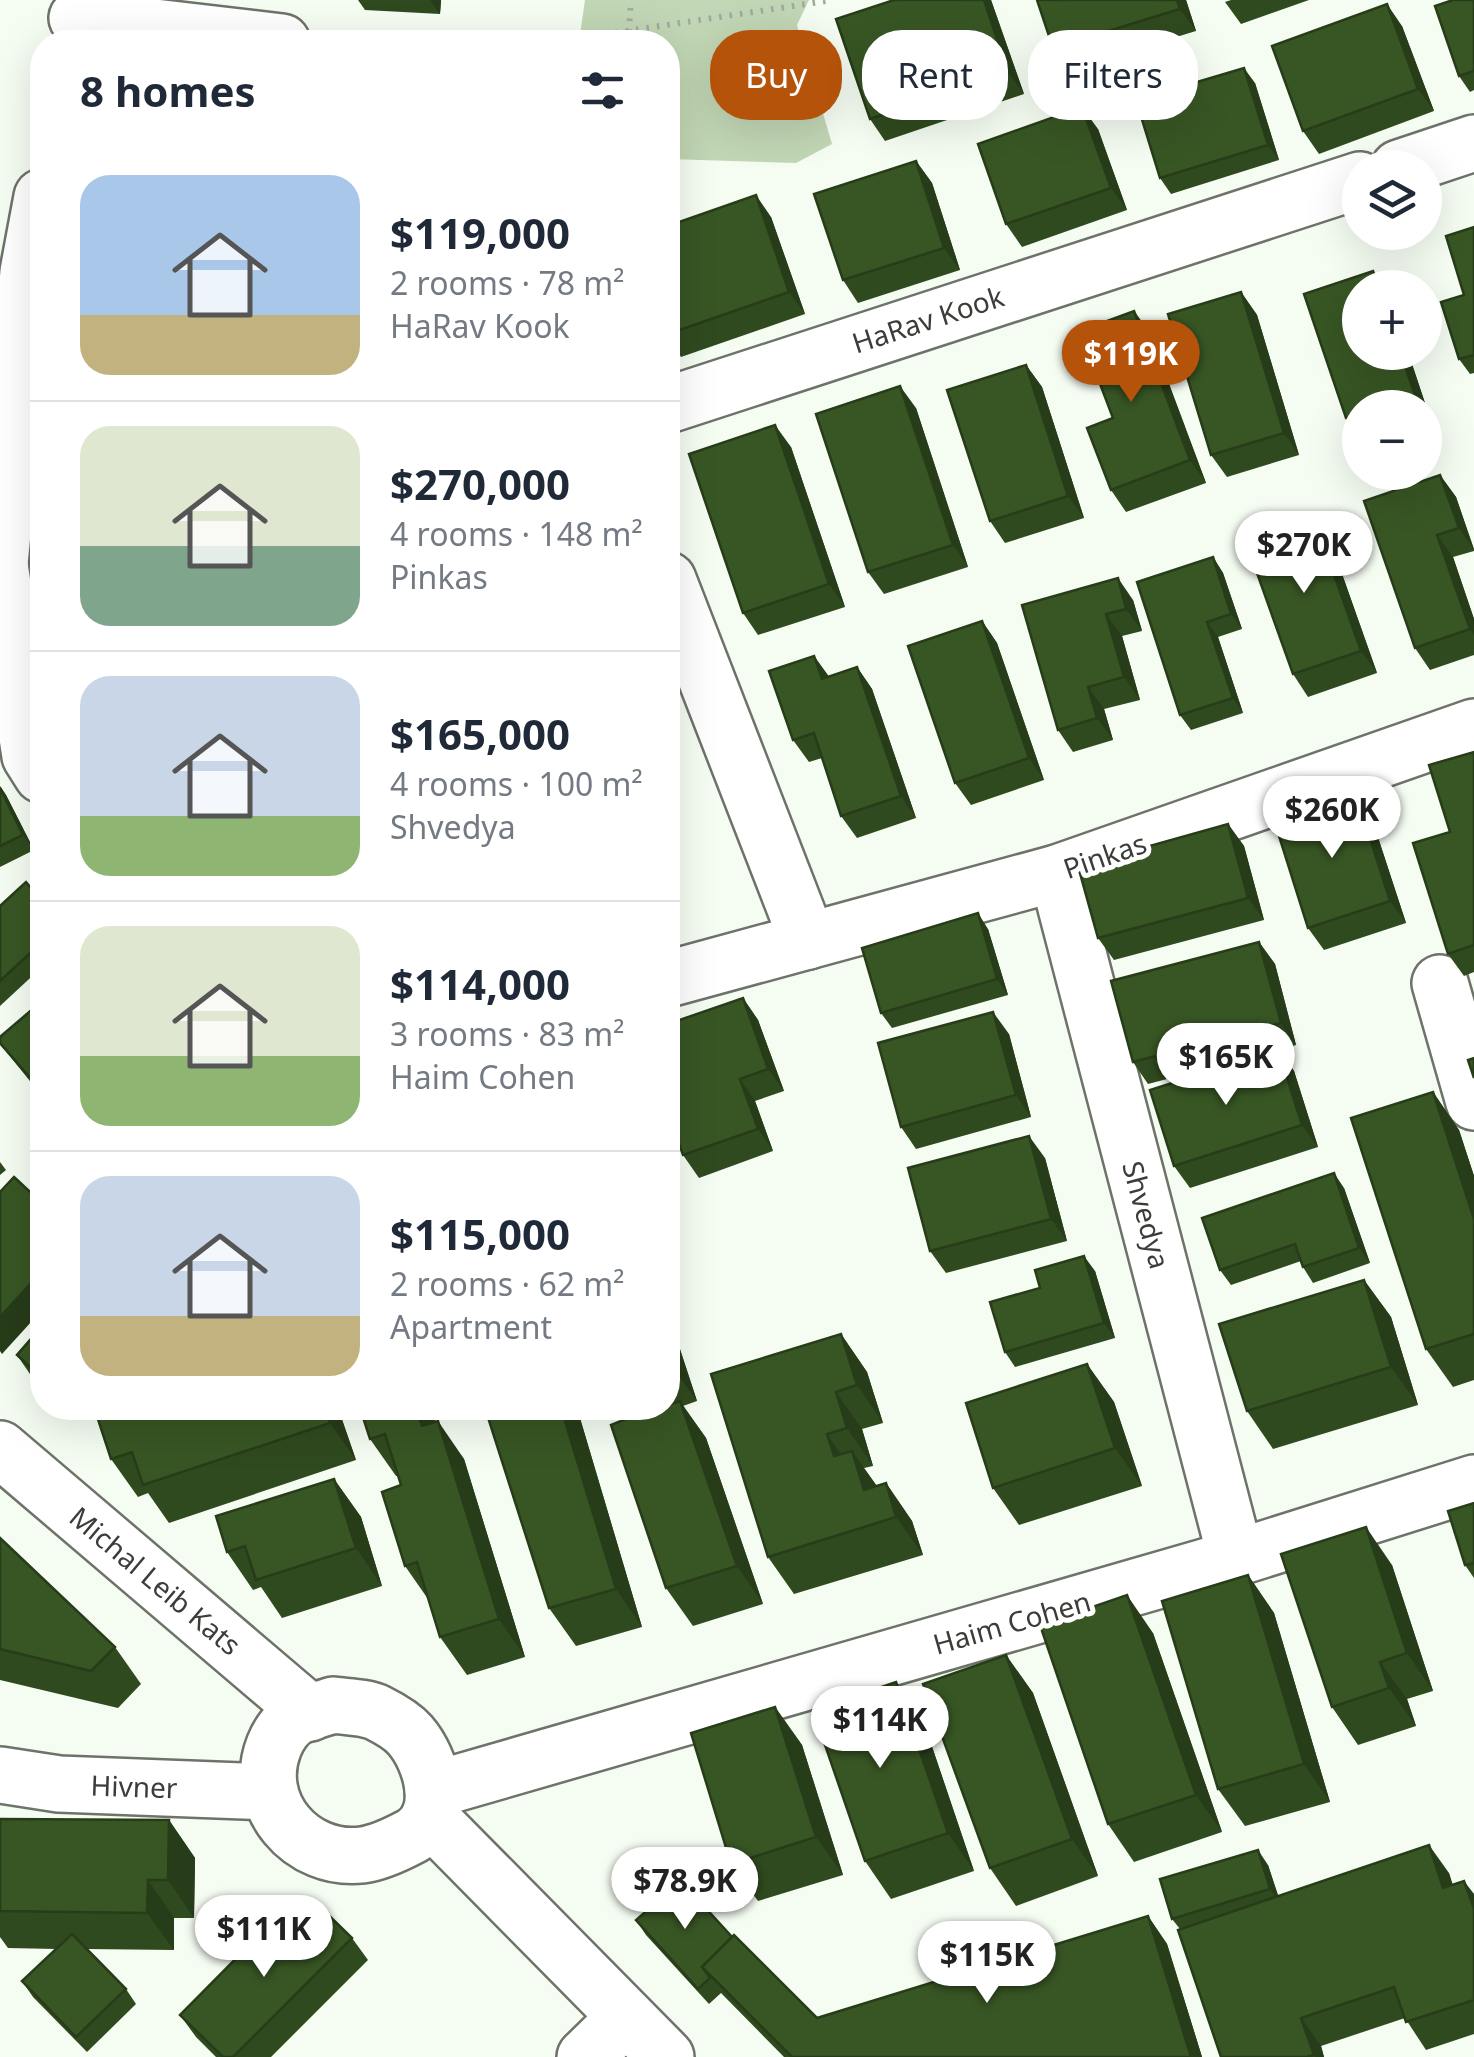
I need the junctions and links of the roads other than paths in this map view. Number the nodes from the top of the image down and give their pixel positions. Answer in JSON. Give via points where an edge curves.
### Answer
{"nodes":[{"id":1,"x":76,"y":20,"type":"edge"},
{"id":2,"x":170,"y":30,"type":"edge"},
{"id":3,"x":1474,"y":143,"type":"edge"},
{"id":4,"x":1442,"y":154,"type":"edge"},
{"id":5,"x":1342,"y":186,"type":"edge"},
{"id":6,"x":30,"y":261,"type":"edge"},
{"id":7,"x":680,"y":401,"type":"edge"},
{"id":8,"x":30,"y":560,"type":"edge"},
{"id":9,"x":0,"y":564,"type":"edge"},
{"id":10,"x":680,"y":611,"type":"edge"},
{"id":11,"x":1474,"y":727,"type":"edge"},
{"id":12,"x":30,"y":756,"type":"edge"},
{"id":13,"x":1056,"y":873,"type":"junction"},
{"id":14,"x":808,"y":941,"type":"junction"},
{"id":15,"x":680,"y":976,"type":"edge"},
{"id":16,"x":1440,"y":983,"type":"dead end"},
{"id":17,"x":1474,"y":1102,"type":"edge"},
{"id":18,"x":0,"y":1449,"type":"edge"},
{"id":19,"x":1474,"y":1483,"type":"edge"},
{"id":20,"x":1236,"y":1558,"type":"junction"},
{"id":21,"x":310,"y":1713,"type":"junction"},
{"id":22,"x":0,"y":1775,"type":"edge"},
{"id":23,"x":268,"y":1792,"type":"junction"},
{"id":24,"x":431,"y":1804,"type":"junction"},
{"id":25,"x":626,"y":2017,"type":"junction"},
{"id":26,"x":585,"y":2057,"type":"edge"},
{"id":27,"x":666,"y":2057,"type":"edge"}],
"edges":[{"from":1,"to":2,"type":"street"},
{"from":3,"to":4,"type":"street"},
{"from":5,"to":7,"type":"street","name":"HaRav Kook"},
{"from":6,"to":9,"type":"street"},
{"from":8,"to":9,"type":"street"},
{"from":9,"to":12,"type":"street"},
{"from":10,"to":14,"type":"street"},
{"from":11,"to":13,"type":"street","name":"Pinkas"},
{"from":13,"to":14,"type":"street","name":"Pinkas"},
{"from":13,"to":20,"type":"street","name":"Shvedya"},
{"from":14,"to":15,"type":"street","name":"Pinkas"},
{"from":16,"to":17,"type":"street"},
{"from":18,"to":21,"type":"street","name":"Michal Leib Kats"},
{"from":19,"to":20,"type":"street","name":"Haim Cohen"},
{"from":20,"to":24,"type":"street","name":"Haim Cohen"},
{"from":21,"to":23,"type":"street","via":[[294,1718],[278,1736],[268,1762]]},
{"from":21,"to":24,"type":"street","via":[[334,1706],[375,1711],[410,1734],[431,1769]]},
{"from":22,"to":23,"type":"street","name":"Hivner","via":[[59,1784]]},
{"from":23,"to":24,"type":"street","via":[[286,1827],[320,1849],[360,1855],[417,1833]]},
{"from":24,"to":25,"type":"street"},
{"from":25,"to":26,"type":"street"},
{"from":25,"to":27,"type":"street"}]}
